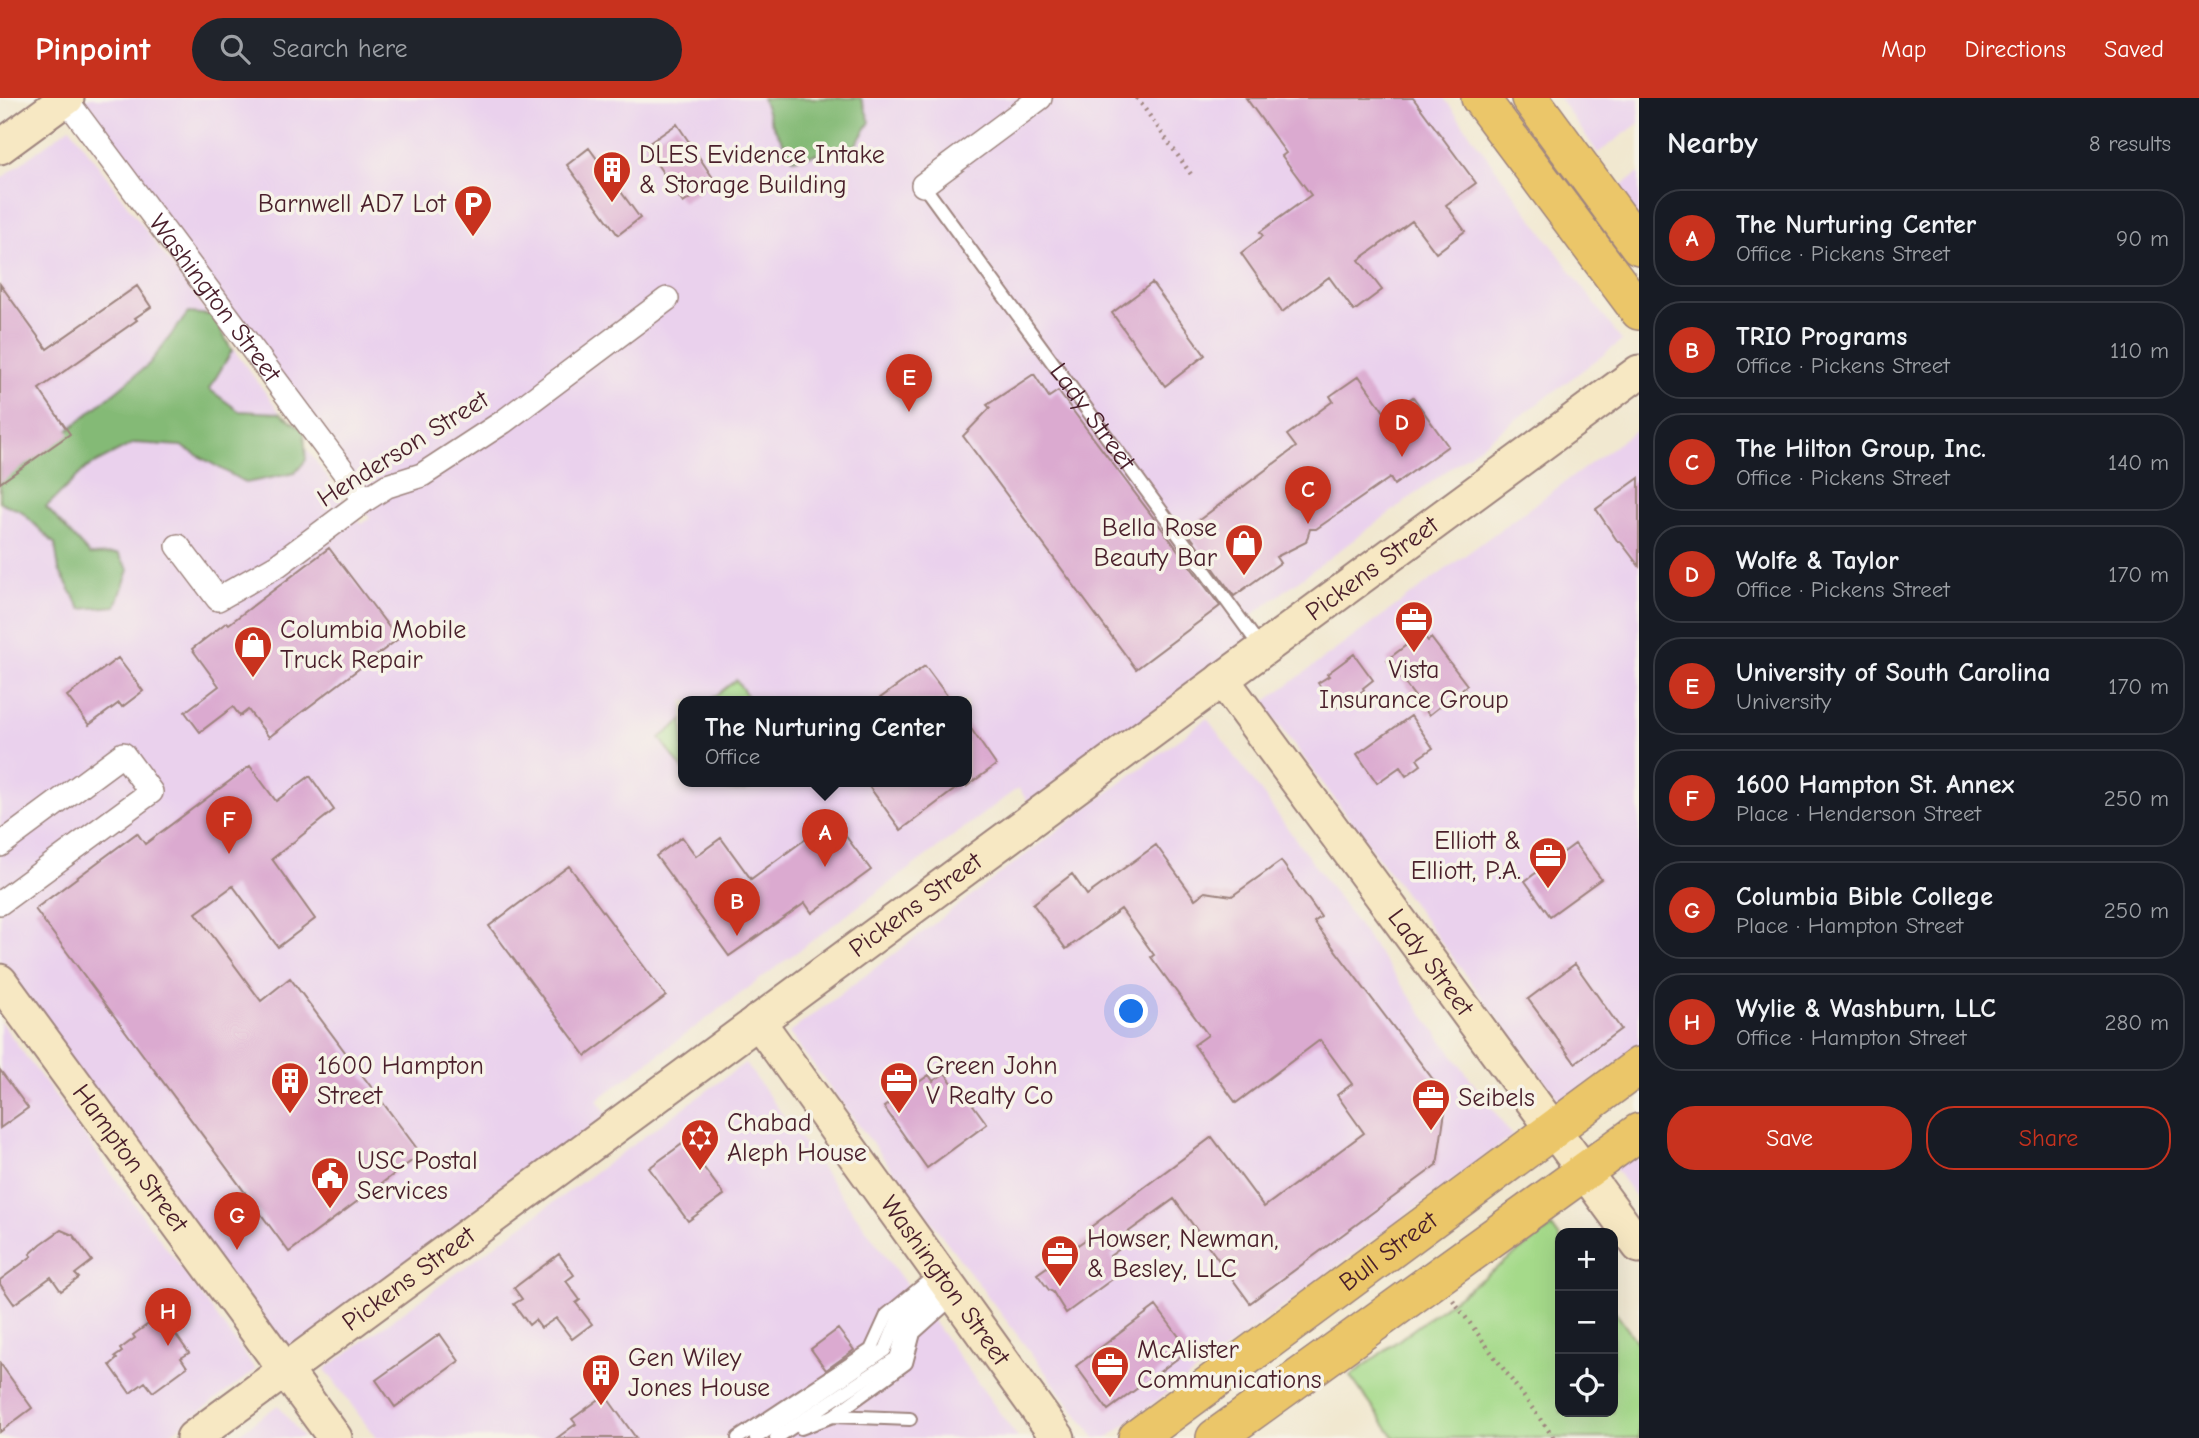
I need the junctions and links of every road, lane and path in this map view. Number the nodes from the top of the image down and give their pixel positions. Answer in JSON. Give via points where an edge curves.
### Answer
{"nodes":[{"id":1,"x":66,"y":98,"type":"edge"},
{"id":2,"x":1040,"y":98,"type":"edge"},
{"id":3,"x":1137,"y":98,"type":"edge"},
{"id":4,"x":1480,"y":98,"type":"edge"},
{"id":5,"x":1530,"y":98,"type":"edge"},
{"id":6,"x":0,"y":147,"type":"edge"},
{"id":7,"x":1193,"y":177,"type":"dead end"},
{"id":8,"x":923,"y":185,"type":"joint"},
{"id":9,"x":1639,"y":246,"type":"edge"},
{"id":10,"x":667,"y":299,"type":"dead end"},
{"id":11,"x":1639,"y":311,"type":"edge"},
{"id":12,"x":1639,"y":372,"type":"edge"},
{"id":13,"x":365,"y":500,"type":"junction"},
{"id":14,"x":178,"y":546,"type":"dead end"},
{"id":15,"x":1262,"y":649,"type":"junction"},
{"id":16,"x":1222,"y":679,"type":"junction"},
{"id":17,"x":0,"y":845,"type":"edge"},
{"id":18,"x":0,"y":903,"type":"edge"},
{"id":19,"x":0,"y":981,"type":"edge"},
{"id":20,"x":758,"y":1021,"type":"junction"},
{"id":21,"x":1639,"y":1066,"type":"edge"},
{"id":22,"x":1553,"y":1128,"type":"junction"},
{"id":23,"x":1639,"y":1132,"type":"edge"},
{"id":24,"x":1585,"y":1172,"type":"junction"},
{"id":25,"x":1639,"y":1246,"type":"edge"},
{"id":26,"x":947,"y":1284,"type":"junction"},
{"id":27,"x":1450,"y":1296,"type":"dead end"},
{"id":28,"x":285,"y":1370,"type":"junction"},
{"id":29,"x":833,"y":1416,"type":"junction"},
{"id":30,"x":910,"y":1419,"type":"dead end"},
{"id":31,"x":193,"y":1438,"type":"edge"},
{"id":32,"x":335,"y":1438,"type":"edge"},
{"id":33,"x":738,"y":1438,"type":"edge"},
{"id":34,"x":756,"y":1438,"type":"edge"},
{"id":35,"x":777,"y":1438,"type":"edge"},
{"id":36,"x":1058,"y":1438,"type":"edge"},
{"id":37,"x":1137,"y":1438,"type":"edge"},
{"id":38,"x":1215,"y":1438,"type":"edge"},
{"id":39,"x":1553,"y":1438,"type":"edge"}],
"edges":[{"from":1,"to":6,"type":"street"},
{"from":1,"to":13,"type":"street","name":"Washington Street"},
{"from":2,"to":8,"type":"street"},
{"from":3,"to":7,"type":"path"},
{"from":4,"to":11,"type":"main road"},
{"from":5,"to":9,"type":"main road"},
{"from":8,"to":15,"type":"lane","name":"Lady Street"},
{"from":10,"to":13,"type":"street","name":"Henderson Street","via":[[503,422],[422,475],[387,486]]},
{"from":12,"to":15,"type":"street","name":"Pickens Street"},
{"from":13,"to":14,"type":"street","name":"Henderson Street","via":[[278,565],[218,599]]},
{"from":15,"to":16,"type":"street","name":"Pickens Street"},
{"from":16,"to":20,"type":"street","name":"Pickens Street"},
{"from":16,"to":22,"type":"street","name":"Lady Street"},
{"from":17,"to":18,"type":"street","via":[[123,754],[151,792]]},
{"from":19,"to":28,"type":"street","name":"Hampton Street"},
{"from":20,"to":26,"type":"street","name":"Washington Street"},
{"from":20,"to":28,"type":"street","name":"Pickens Street"},
{"from":21,"to":22,"type":"main road","name":"Bull Street"},
{"from":22,"to":24,"type":"street","name":"Lady Street"},
{"from":22,"to":37,"type":"main road","name":"Bull Street"},
{"from":23,"to":24,"type":"main road","name":"Bull Street"},
{"from":24,"to":25,"type":"street","name":"Lady Street"},
{"from":24,"to":38,"type":"main road","name":"Bull Street"},
{"from":26,"to":29,"type":"lane","via":[[914,1332],[906,1363]]},
{"from":26,"to":33,"type":"lane","via":[[887,1315],[871,1350]]},
{"from":26,"to":34,"type":"lane","via":[[897,1321],[885,1350]]},
{"from":26,"to":35,"type":"lane","via":[[906,1325],[896,1358]]},
{"from":26,"to":36,"type":"street","name":"Washington Street"},
{"from":27,"to":39,"type":"path"},
{"from":28,"to":31,"type":"street","name":"Pickens Street"},
{"from":28,"to":32,"type":"street","name":"Hampton Street"},
{"from":29,"to":30,"type":"lane"},
{"from":29,"to":35,"type":"lane"}]}
